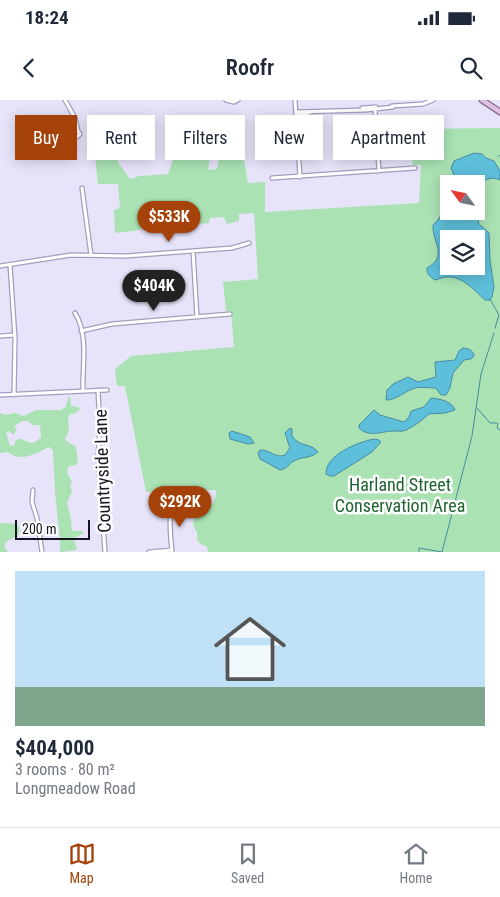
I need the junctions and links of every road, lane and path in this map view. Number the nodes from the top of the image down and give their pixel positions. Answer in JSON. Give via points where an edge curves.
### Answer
{"nodes":[{"id":1,"x":65,"y":100,"type":"edge"},
{"id":2,"x":227,"y":100,"type":"edge"},
{"id":3,"x":238,"y":100,"type":"edge"},
{"id":4,"x":295,"y":100,"type":"edge"},
{"id":5,"x":433,"y":100,"type":"edge"},
{"id":6,"x":482,"y":100,"type":"edge"},
{"id":7,"x":375,"y":108,"type":"junction"},
{"id":8,"x":500,"y":112,"type":"edge"},
{"id":9,"x":296,"y":113,"type":"junction"},
{"id":10,"x":78,"y":131,"type":"dead end"},
{"id":11,"x":415,"y":168,"type":"dead end"},
{"id":12,"x":379,"y":171,"type":"junction"},
{"id":13,"x":300,"y":177,"type":"junction"},
{"id":14,"x":272,"y":178,"type":"dead end"},
{"id":15,"x":82,"y":188,"type":"dead end"},
{"id":16,"x":249,"y":243,"type":"dead end"},
{"id":17,"x":193,"y":251,"type":"junction"},
{"id":18,"x":91,"y":255,"type":"junction"},
{"id":19,"x":10,"y":264,"type":"junction"},
{"id":20,"x":0,"y":266,"type":"edge"},
{"id":21,"x":74,"y":313,"type":"dead end"},
{"id":22,"x":230,"y":314,"type":"dead end"},
{"id":23,"x":197,"y":318,"type":"junction"},
{"id":24,"x":81,"y":331,"type":"junction"},
{"id":25,"x":15,"y":335,"type":"junction"},
{"id":26,"x":0,"y":336,"type":"edge"},
{"id":27,"x":98,"y":390,"type":"junction"},
{"id":28,"x":107,"y":390,"type":"dead end"},
{"id":29,"x":83,"y":391,"type":"junction"},
{"id":30,"x":0,"y":395,"type":"edge"},
{"id":31,"x":14,"y":395,"type":"junction"},
{"id":32,"x":33,"y":490,"type":"dead end"},
{"id":33,"x":178,"y":498,"type":"dead end"},
{"id":34,"x":172,"y":551,"type":"edge"},
{"id":35,"x":42,"y":552,"type":"edge"},
{"id":36,"x":105,"y":552,"type":"edge"},
{"id":37,"x":149,"y":552,"type":"edge"}],
"edges":[{"from":1,"to":10,"type":"street"},
{"from":2,"to":3,"type":"street"},
{"from":4,"to":9,"type":"street"},
{"from":5,"to":7,"type":"street","via":[[423,104]]},
{"from":6,"to":8,"type":"main road"},
{"from":7,"to":9,"type":"street"},
{"from":7,"to":12,"type":"street"},
{"from":9,"to":13,"type":"street"},
{"from":11,"to":12,"type":"street"},
{"from":12,"to":13,"type":"street"},
{"from":13,"to":14,"type":"street"},
{"from":15,"to":18,"type":"street"},
{"from":16,"to":17,"type":"street"},
{"from":17,"to":18,"type":"street"},
{"from":17,"to":23,"type":"street"},
{"from":18,"to":19,"type":"street","via":[[66,255]]},
{"from":19,"to":20,"type":"street"},
{"from":19,"to":25,"type":"street"},
{"from":21,"to":24,"type":"street"},
{"from":22,"to":23,"type":"street"},
{"from":23,"to":24,"type":"street","via":[[112,324]]},
{"from":24,"to":29,"type":"street"},
{"from":25,"to":26,"type":"street"},
{"from":25,"to":31,"type":"street"},
{"from":27,"to":28,"type":"street"},
{"from":27,"to":29,"type":"street"},
{"from":27,"to":36,"type":"street","name":"Countryside Lane","via":[[98,454]]},
{"from":29,"to":31,"type":"street"},
{"from":30,"to":31,"type":"street"},
{"from":32,"to":35,"type":"street","via":[[32,502]]},
{"from":33,"to":34,"type":"street","via":[[171,509]]},
{"from":34,"to":37,"type":"street"}]}
